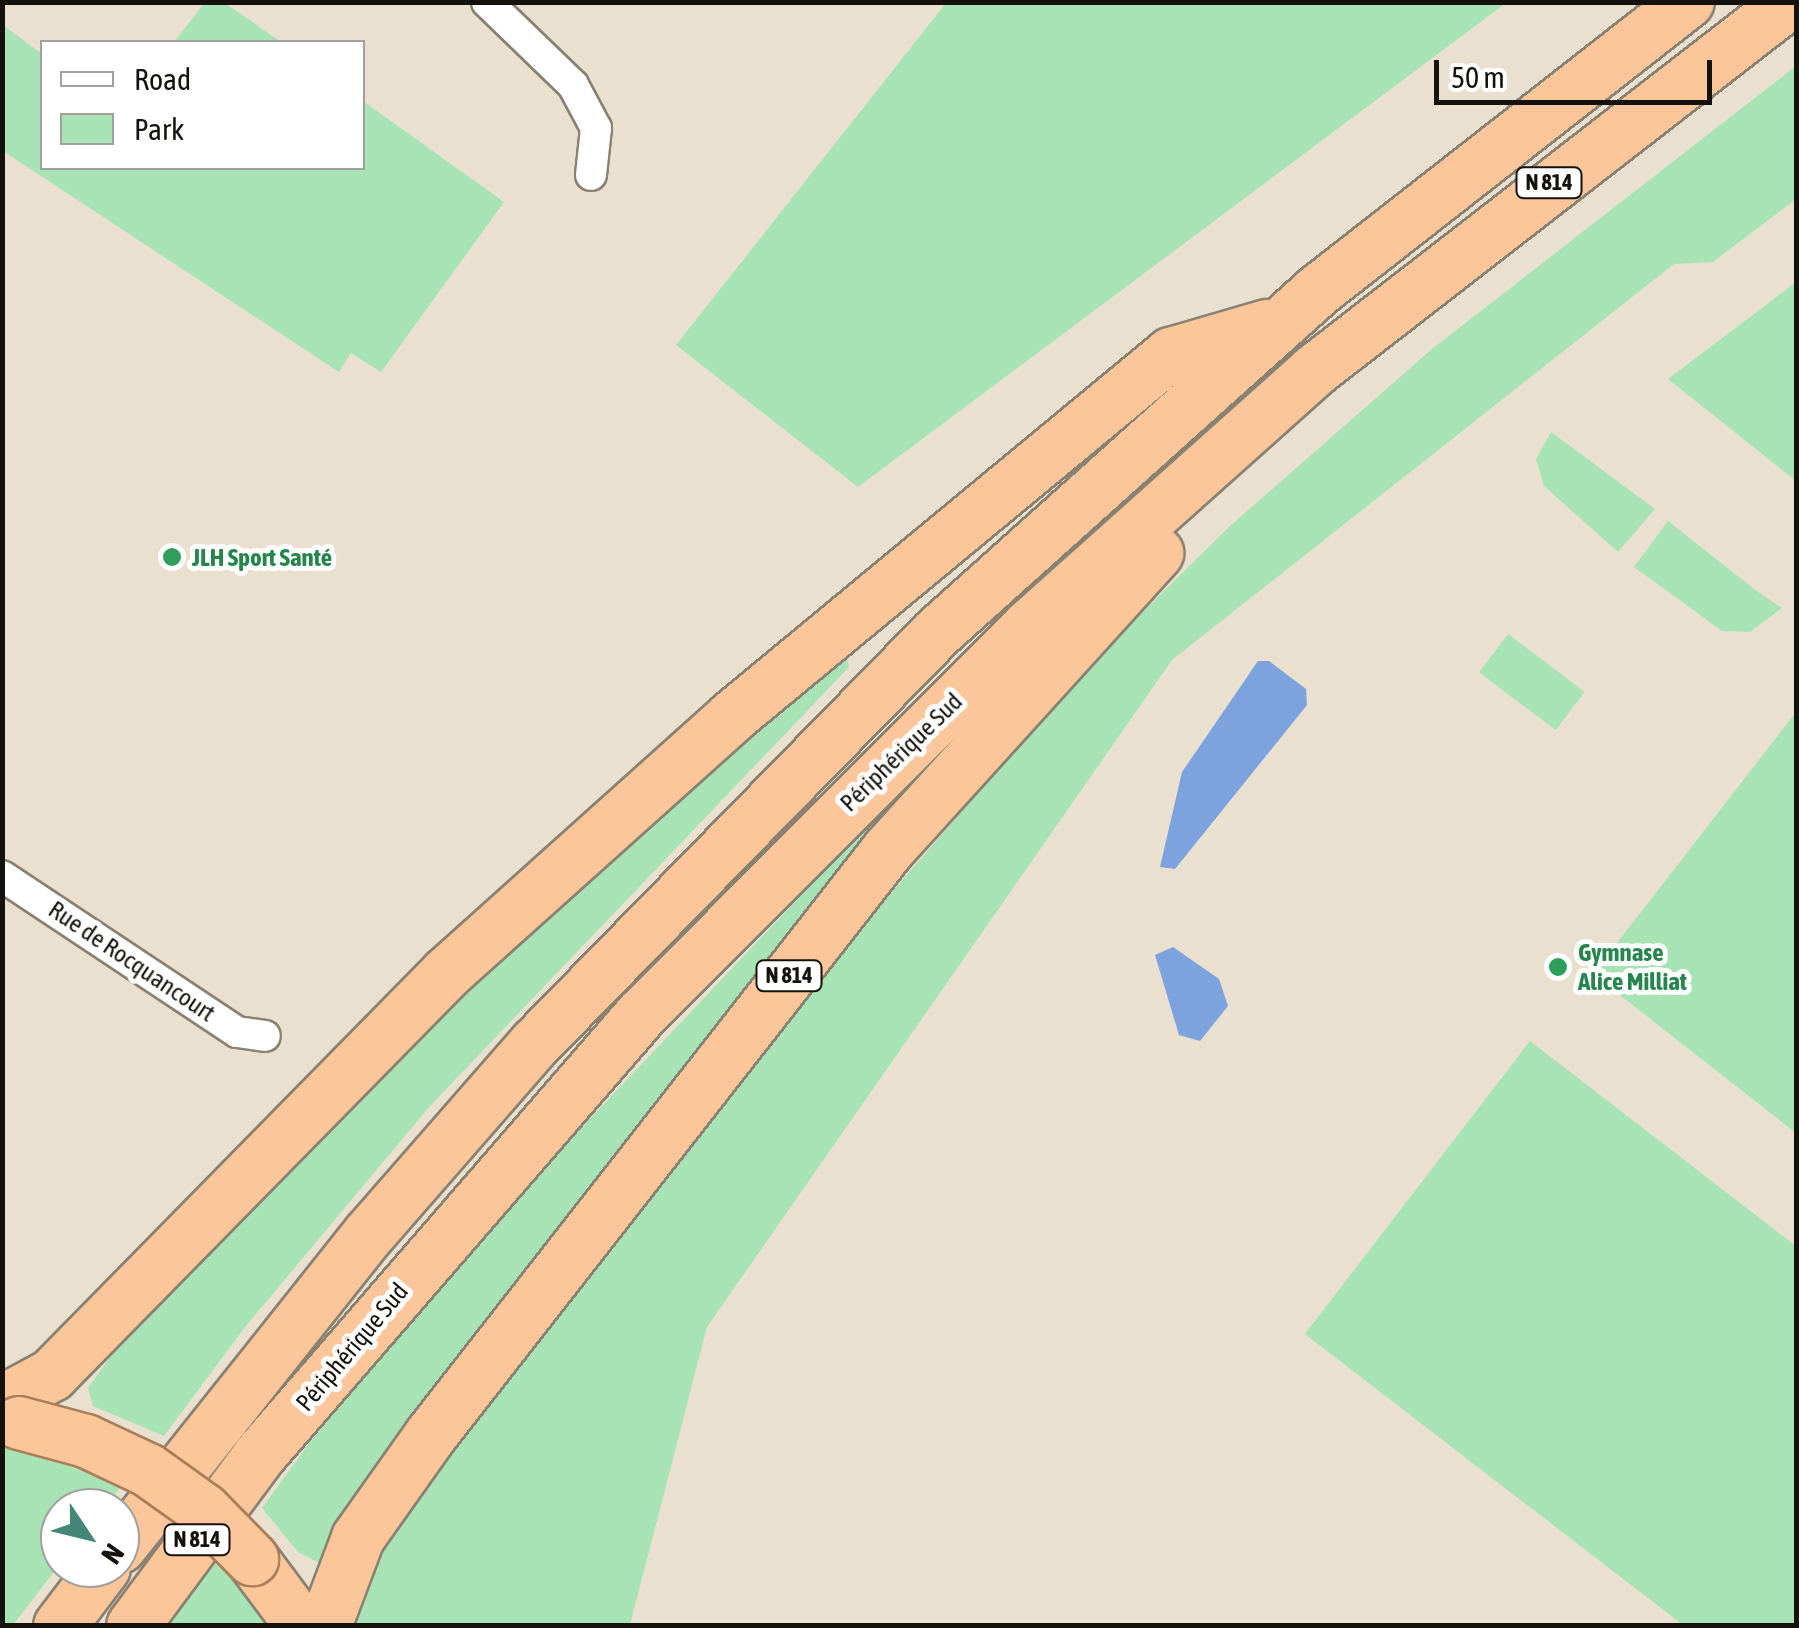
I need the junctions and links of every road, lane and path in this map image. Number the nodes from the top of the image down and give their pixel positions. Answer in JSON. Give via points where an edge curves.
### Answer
{"nodes":[{"id":1,"x":486,"y":2,"type":"edge"},
{"id":2,"x":1688,"y":2,"type":"edge"},
{"id":3,"x":1790,"y":2,"type":"edge"},
{"id":4,"x":591,"y":175,"type":"dead end"},
{"id":5,"x":1283,"y":321,"type":"junction"},
{"id":6,"x":1314,"y":371,"type":"junction"},
{"id":7,"x":2,"y":876,"type":"edge"},
{"id":8,"x":265,"y":1036,"type":"dead end"},
{"id":9,"x":8,"y":1415,"type":"edge"},
{"id":10,"x":140,"y":1522,"type":"edge"},
{"id":11,"x":89,"y":1588,"type":"edge"},
{"id":12,"x":60,"y":1626,"type":"edge"},
{"id":13,"x":133,"y":1626,"type":"edge"},
{"id":14,"x":302,"y":1626,"type":"edge"},
{"id":15,"x":325,"y":1626,"type":"edge"}],
"edges":[{"from":1,"to":4,"type":"street","via":[[573,85],[596,128]]},
{"from":2,"to":5,"type":"highway","number":"N 814"},
{"from":3,"to":6,"type":"highway","name":"Périphérique Sud","number":"N 814"},
{"from":5,"to":9,"type":"highway","number":"N 814","via":[[1171,354],[718,730],[447,973]]},
{"from":5,"to":10,"type":"highway","number":"N 814","via":[[938,632],[655,917],[370,1233]]},
{"from":6,"to":13,"type":"highway","name":"Périphérique Sud","number":"N 814","via":[[1029,626],[642,1015],[260,1455]]},
{"from":6,"to":15,"type":"highway","number":"N 814","via":[[1258,459],[1149,560],[888,850],[431,1435],[358,1538]]},
{"from":7,"to":8,"type":"street","name":"Rue de Rocquancourt","via":[[237,1032]]},
{"from":9,"to":14,"type":"highway","bridge":true,"via":[[148,1470],[204,1510],[252,1559]]},
{"from":11,"to":12,"type":"highway"}]}
